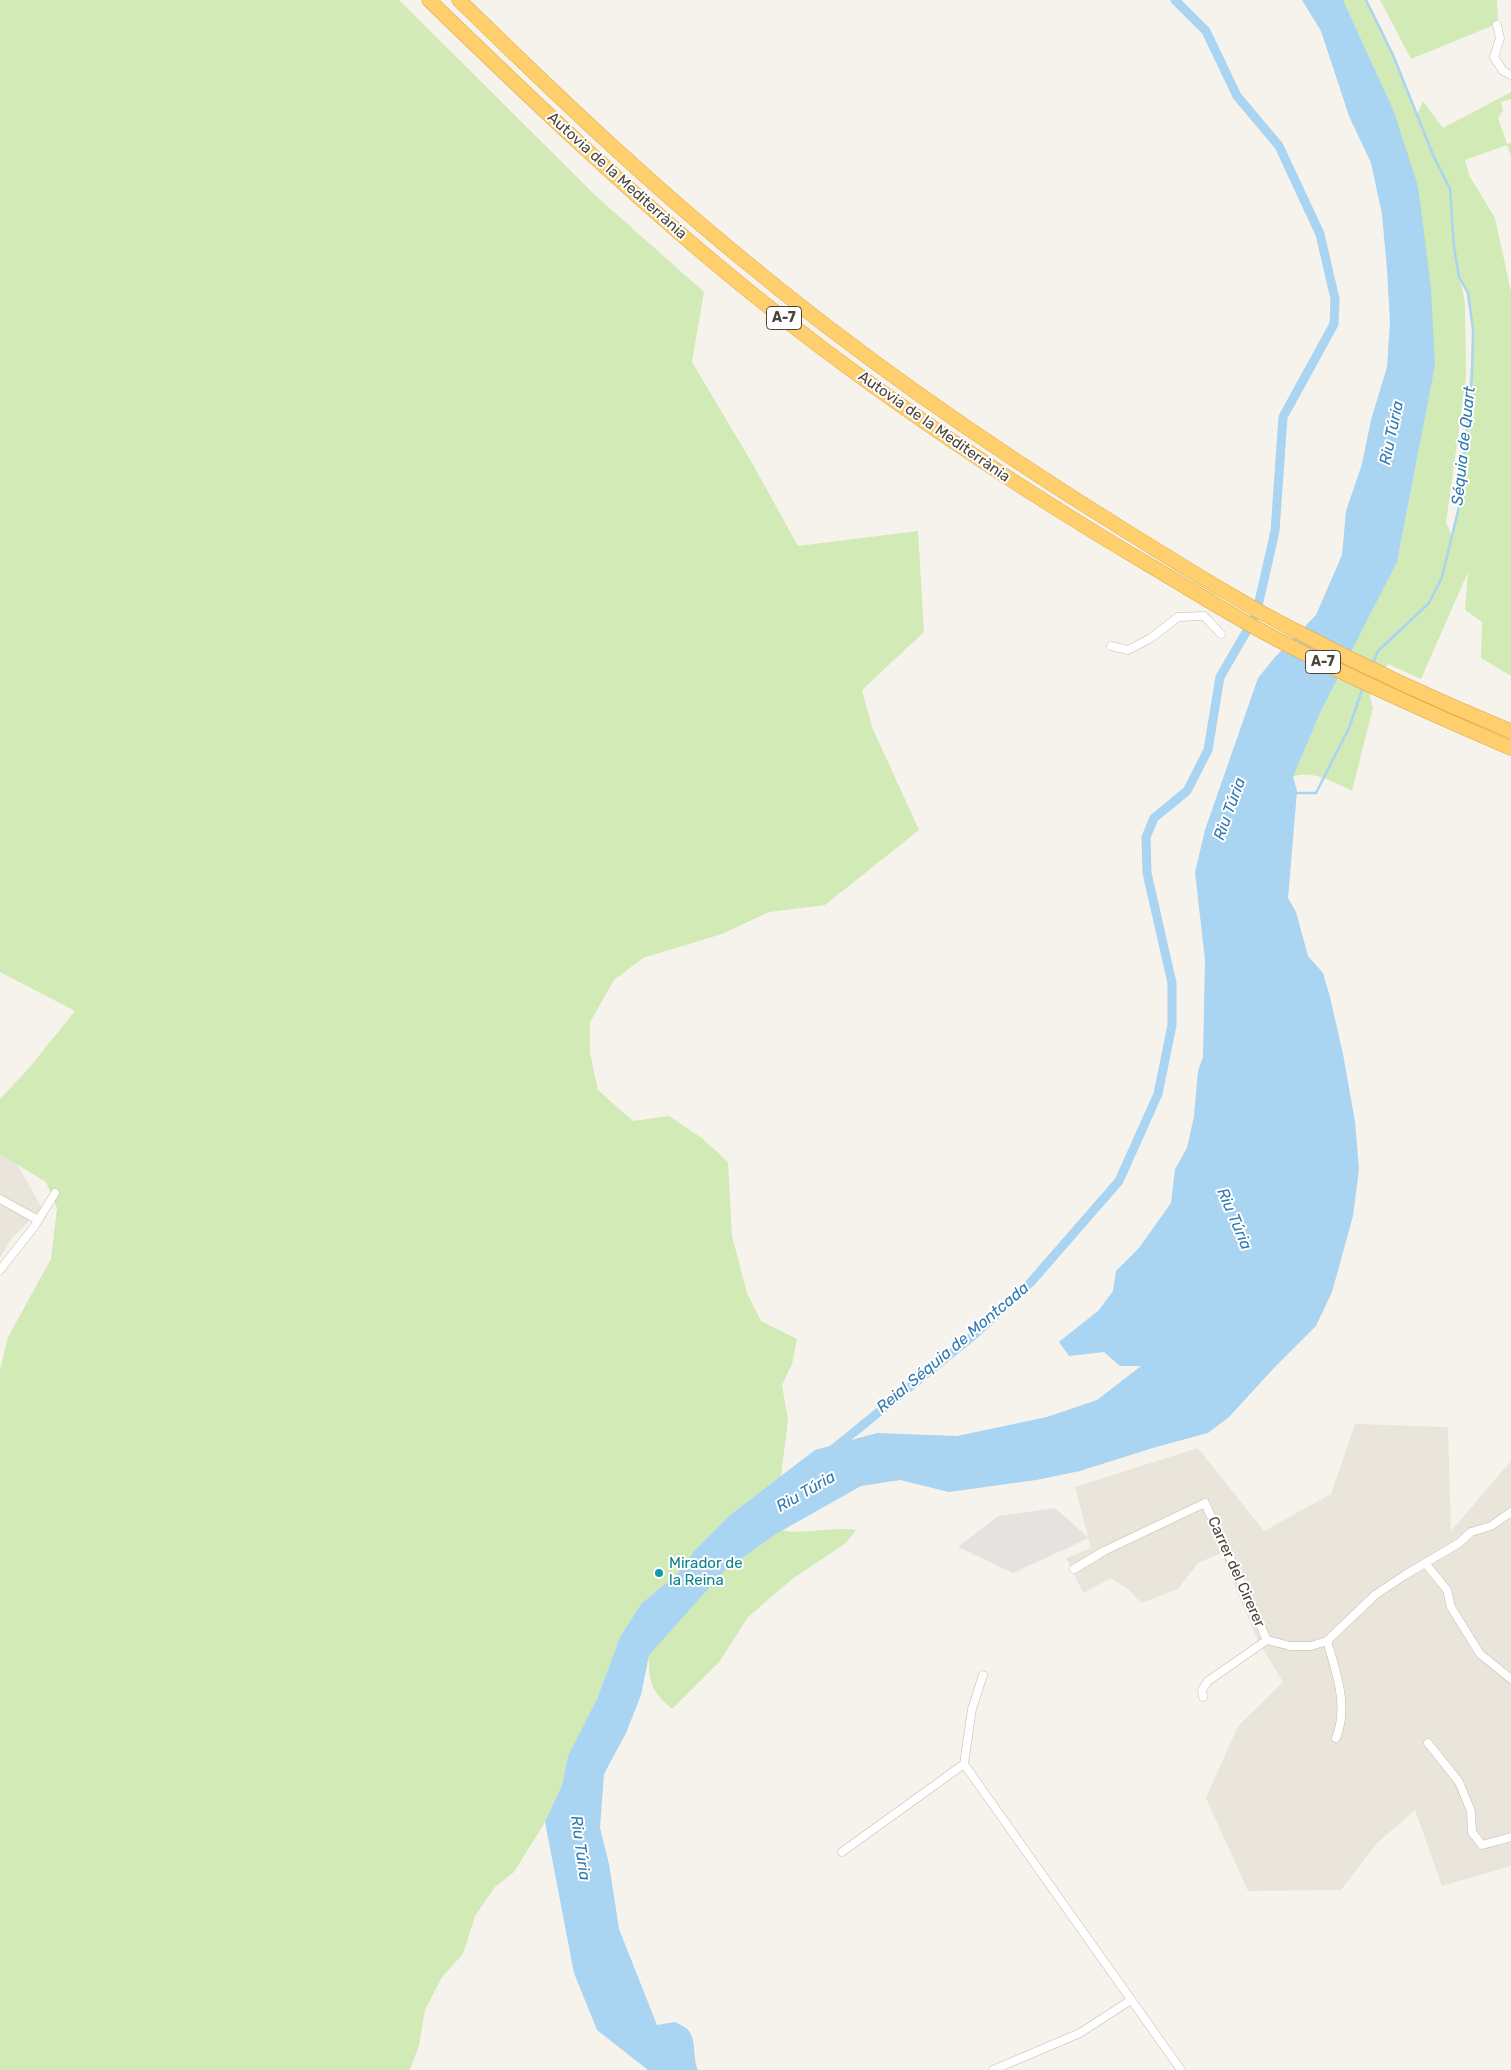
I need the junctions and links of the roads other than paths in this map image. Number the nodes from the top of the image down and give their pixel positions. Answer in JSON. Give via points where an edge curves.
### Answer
{"nodes":[{"id":1,"x":429,"y":0,"type":"edge"},
{"id":2,"x":459,"y":0,"type":"edge"},
{"id":3,"x":1497,"y":25,"type":"dead end"},
{"id":4,"x":1511,"y":75,"type":"edge"},
{"id":5,"x":1221,"y":634,"type":"dead end"},
{"id":6,"x":1111,"y":646,"type":"dead end"},
{"id":7,"x":1511,"y":731,"type":"edge"},
{"id":8,"x":1511,"y":748,"type":"edge"},
{"id":9,"x":55,"y":1192,"type":"dead end"},
{"id":10,"x":0,"y":1199,"type":"edge"},
{"id":11,"x":38,"y":1220,"type":"junction"},
{"id":12,"x":0,"y":1270,"type":"edge"},
{"id":13,"x":1511,"y":1512,"type":"edge"},
{"id":14,"x":1425,"y":1563,"type":"junction"},
{"id":15,"x":1074,"y":1569,"type":"dead end"},
{"id":16,"x":1267,"y":1640,"type":"junction"},
{"id":17,"x":1327,"y":1641,"type":"junction"},
{"id":18,"x":983,"y":1675,"type":"dead end"},
{"id":19,"x":1511,"y":1679,"type":"edge"},
{"id":20,"x":1203,"y":1696,"type":"dead end"},
{"id":21,"x":1336,"y":1738,"type":"dead end"},
{"id":22,"x":1428,"y":1743,"type":"dead end"},
{"id":23,"x":964,"y":1764,"type":"junction"},
{"id":24,"x":1511,"y":1837,"type":"edge"},
{"id":25,"x":842,"y":1852,"type":"dead end"},
{"id":26,"x":1131,"y":2000,"type":"junction"},
{"id":27,"x":993,"y":2070,"type":"edge"},
{"id":28,"x":1181,"y":2070,"type":"edge"}],
"edges":[{"from":1,"to":8,"type":"highway","name":"Autovia de la Mediterrània","number":"A-7","via":[[625,185],[729,275],[826,351],[951,441],[1058,511],[1285,643],[1384,693]]},
{"from":2,"to":7,"type":"highway","name":"Autovia de la Mediterrània","number":"A-7","via":[[637,169],[741,258],[839,336],[963,425],[1187,569],[1292,629],[1394,680]]},
{"from":3,"to":4,"type":"street","via":[[1500,38],[1494,57],[1503,71]]},
{"from":5,"to":6,"type":"street","via":[[1204,616],[1178,617],[1151,638],[1128,650]]},
{"from":9,"to":11,"type":"street"},
{"from":10,"to":11,"type":"street"},
{"from":11,"to":12,"type":"street"},
{"from":13,"to":14,"type":"street","via":[[1491,1526],[1472,1532]]},
{"from":14,"to":17,"type":"street","via":[[1375,1596]]},
{"from":14,"to":19,"type":"street","via":[[1447,1590],[1451,1607],[1480,1654]]},
{"from":15,"to":16,"type":"street","name":"Carrer del Cirerer","via":[[1104,1551],[1205,1503]]},
{"from":16,"to":17,"type":"street","via":[[1290,1646],[1311,1646]]},
{"from":16,"to":20,"type":"street","via":[[1208,1681],[1202,1690]]},
{"from":17,"to":21,"type":"street","via":[[1342,1702],[1341,1724]]},
{"from":18,"to":23,"type":"street","via":[[972,1709]]},
{"from":22,"to":24,"type":"street","via":[[1459,1782],[1471,1811],[1472,1832],[1482,1845]]},
{"from":23,"to":25,"type":"street"},
{"from":23,"to":26,"type":"street"},
{"from":26,"to":27,"type":"street","via":[[1080,2033]]},
{"from":26,"to":28,"type":"street"}]}
